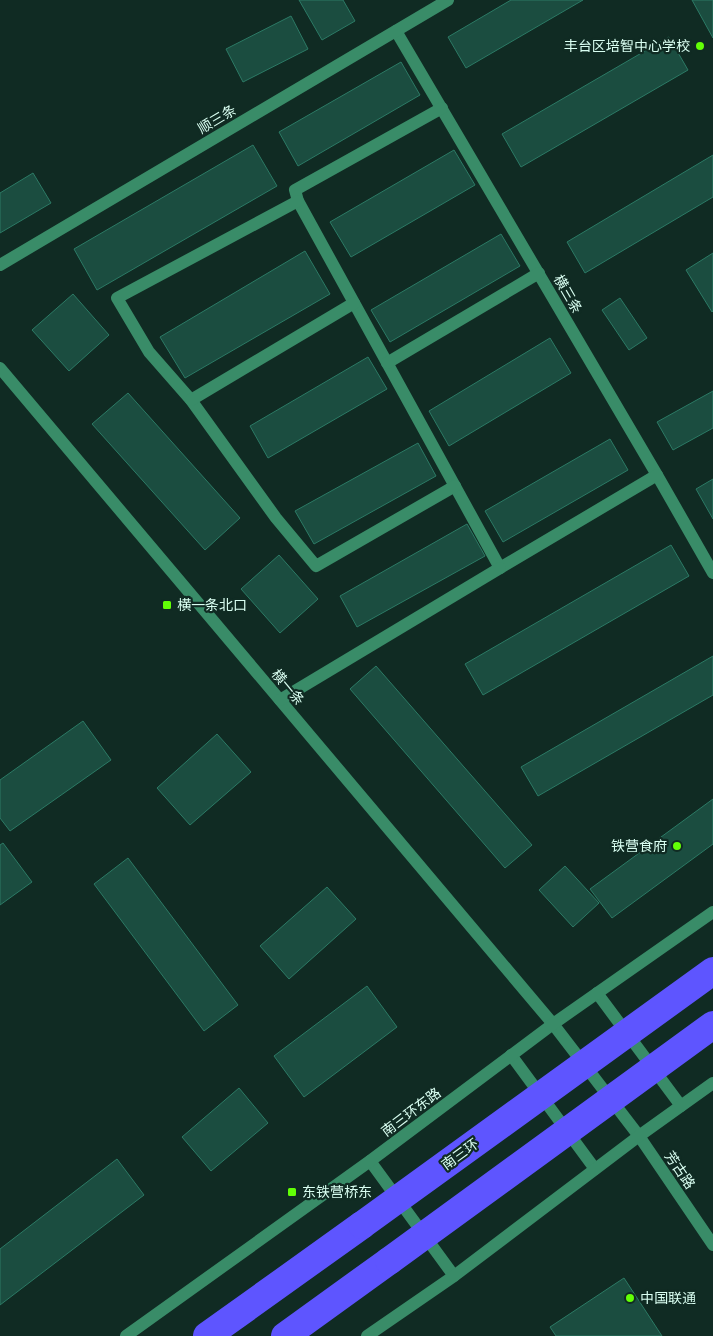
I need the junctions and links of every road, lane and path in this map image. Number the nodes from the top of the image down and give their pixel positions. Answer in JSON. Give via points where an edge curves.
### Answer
{"nodes":[{"id":1,"x":448,"y":0,"type":"edge"},
{"id":2,"x":396,"y":31,"type":"junction"},
{"id":3,"x":442,"y":108,"type":"junction"},
{"id":4,"x":298,"y":201,"type":"junction"},
{"id":5,"x":0,"y":265,"type":"edge"},
{"id":6,"x":538,"y":273,"type":"junction"},
{"id":7,"x":354,"y":303,"type":"junction"},
{"id":8,"x":387,"y":363,"type":"junction"},
{"id":9,"x":0,"y":368,"type":"edge"},
{"id":10,"x":191,"y":400,"type":"junction"},
{"id":11,"x":657,"y":475,"type":"junction"},
{"id":12,"x":455,"y":486,"type":"junction"},
{"id":13,"x":500,"y":568,"type":"junction"},
{"id":14,"x":713,"y":573,"type":"edge"},
{"id":15,"x":280,"y":700,"type":"junction"},
{"id":16,"x":713,"y":912,"type":"edge"},
{"id":17,"x":713,"y":971,"type":"edge"},
{"id":18,"x":597,"y":993,"type":"junction"},
{"id":19,"x":552,"y":1024,"type":"junction"},
{"id":20,"x":713,"y":1025,"type":"edge"},
{"id":21,"x":511,"y":1055,"type":"junction"},
{"id":22,"x":713,"y":1084,"type":"edge"},
{"id":23,"x":681,"y":1106,"type":"junction"},
{"id":24,"x":639,"y":1136,"type":"junction"},
{"id":25,"x":370,"y":1161,"type":"junction"},
{"id":26,"x":595,"y":1169,"type":"junction"},
{"id":27,"x":713,"y":1245,"type":"edge"},
{"id":28,"x":454,"y":1276,"type":"junction"},
{"id":29,"x":126,"y":1336,"type":"edge"},
{"id":30,"x":207,"y":1336,"type":"edge"},
{"id":31,"x":285,"y":1336,"type":"edge"},
{"id":32,"x":367,"y":1336,"type":"edge"}],
"edges":[{"from":1,"to":2,"type":"street","name":"顺三条"},
{"from":2,"to":3,"type":"street","name":"横三条"},
{"from":2,"to":5,"type":"street","name":"顺三条"},
{"from":3,"to":4,"type":"street","via":[[295,190]]},
{"from":3,"to":6,"type":"street","name":"横三条"},
{"from":4,"to":7,"type":"street"},
{"from":4,"to":10,"type":"street","via":[[117,298],[149,352]]},
{"from":6,"to":8,"type":"street"},
{"from":6,"to":11,"type":"street","name":"横三条"},
{"from":7,"to":8,"type":"street"},
{"from":7,"to":10,"type":"street"},
{"from":8,"to":12,"type":"street"},
{"from":9,"to":15,"type":"street","name":"横一条"},
{"from":10,"to":12,"type":"street","via":[[276,518],[316,566]]},
{"from":11,"to":13,"type":"street"},
{"from":11,"to":14,"type":"street","name":"横三条"},
{"from":12,"to":13,"type":"street"},
{"from":13,"to":15,"type":"street"},
{"from":15,"to":19,"type":"street","name":"横一条"},
{"from":16,"to":18,"type":"street","name":"南三环东路"},
{"from":17,"to":30,"type":"highway","name":"南三环","bridge":true},
{"from":18,"to":19,"type":"street","name":"南三环东路"},
{"from":18,"to":23,"type":"street"},
{"from":19,"to":21,"type":"street","name":"南三环东路"},
{"from":19,"to":24,"type":"street","name":"横一条"},
{"from":20,"to":31,"type":"highway","bridge":true},
{"from":21,"to":25,"type":"street","name":"南三环东路"},
{"from":21,"to":26,"type":"street"},
{"from":22,"to":23,"type":"street"},
{"from":23,"to":24,"type":"street"},
{"from":24,"to":26,"type":"street"},
{"from":24,"to":27,"type":"street","name":"芳古路"},
{"from":25,"to":28,"type":"street"},
{"from":25,"to":29,"type":"street","name":"南三环东路"},
{"from":26,"to":28,"type":"street"},
{"from":28,"to":32,"type":"street"}]}
